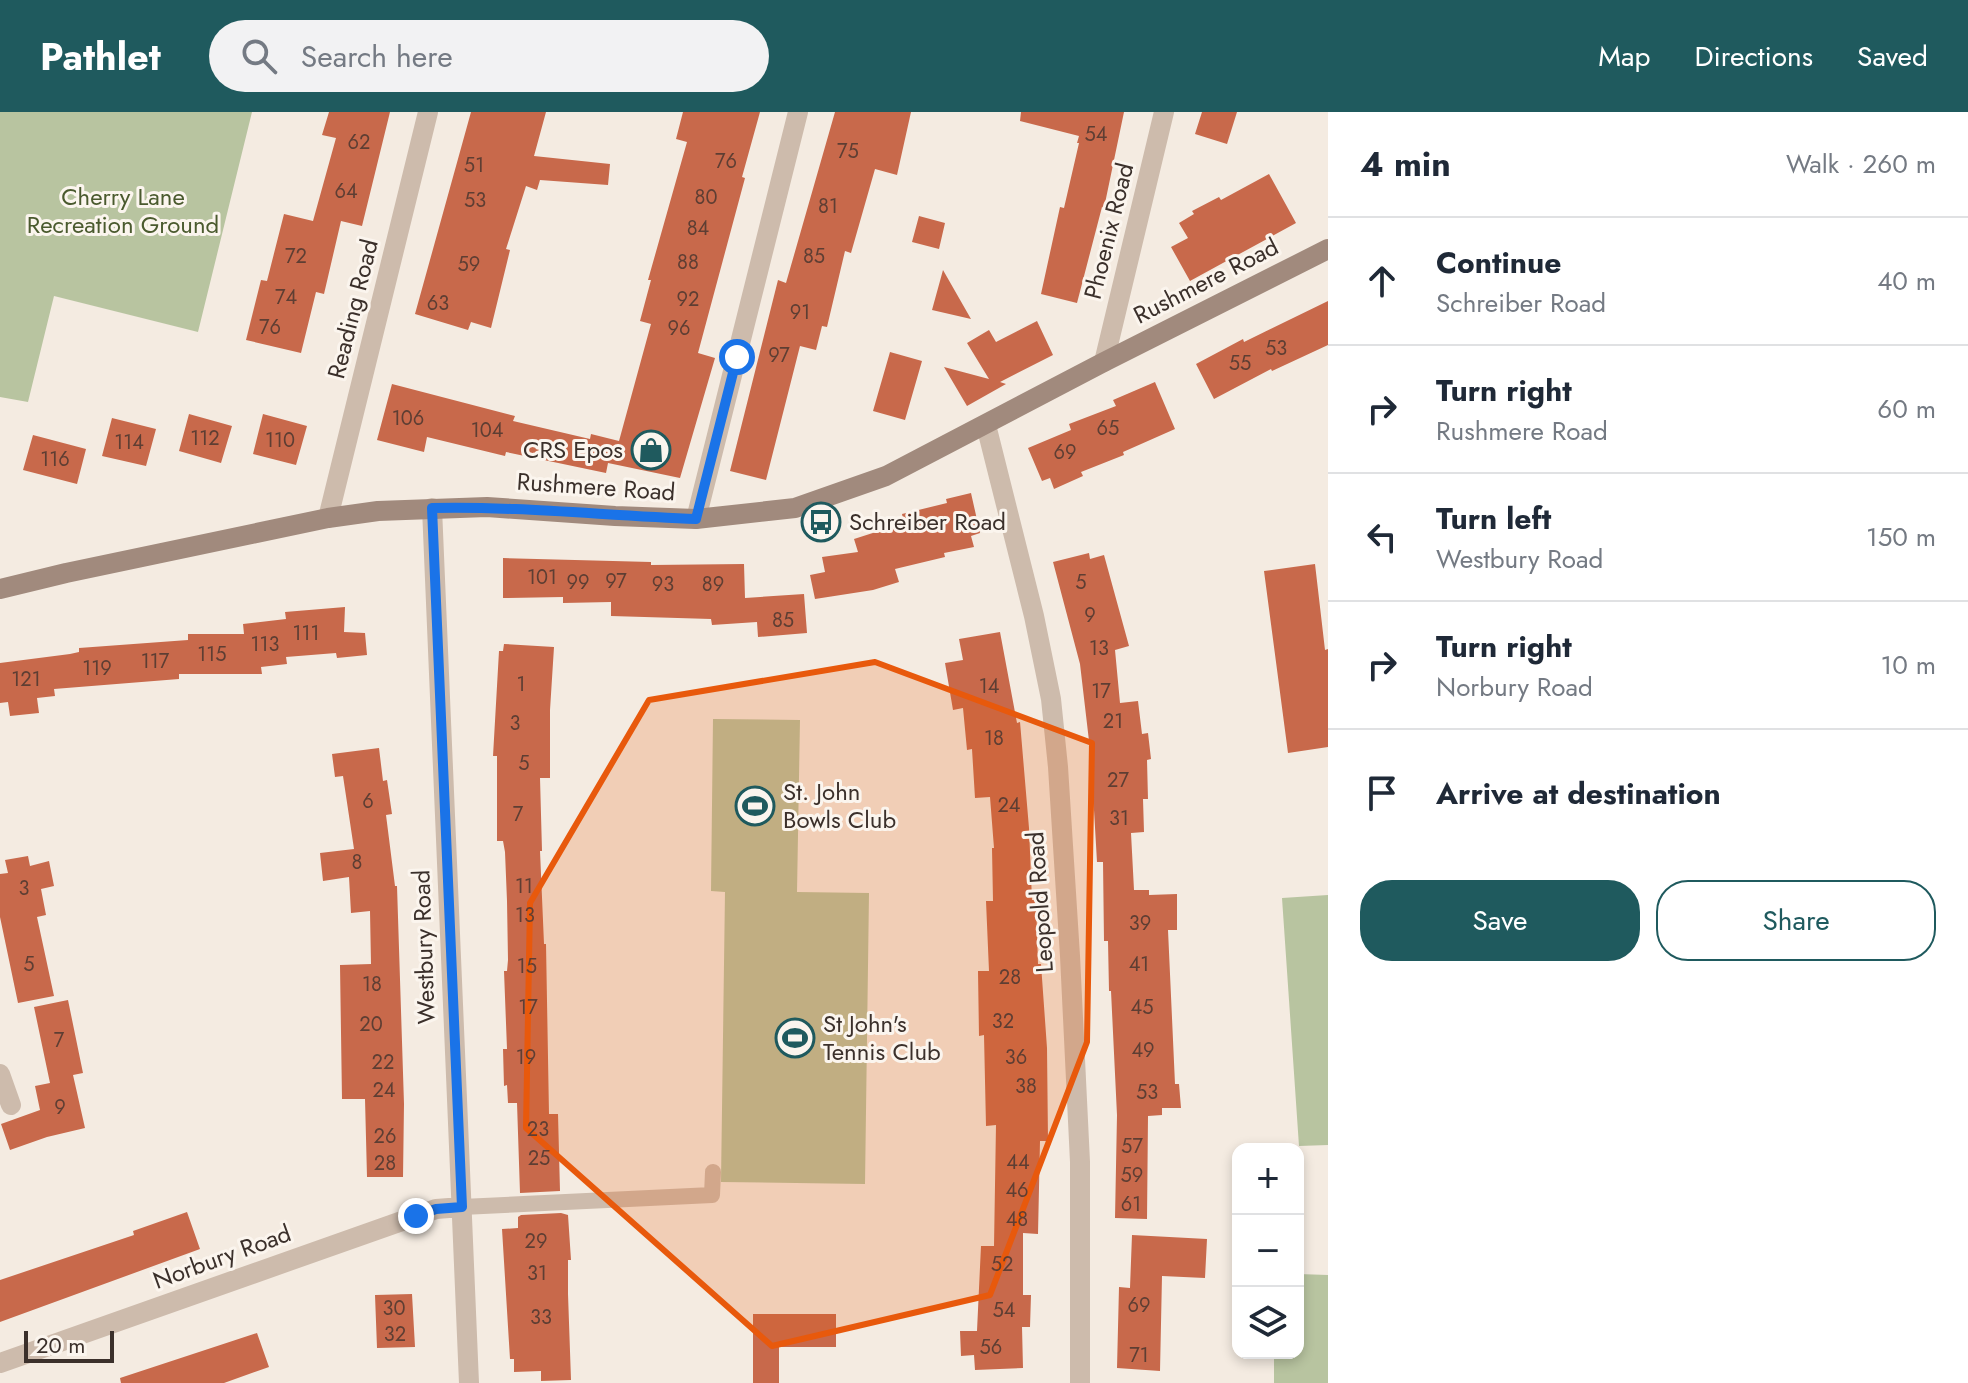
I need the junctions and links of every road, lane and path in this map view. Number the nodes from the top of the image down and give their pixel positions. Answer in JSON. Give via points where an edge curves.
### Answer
{"nodes":[{"id":1,"x":428,"y":112,"type":"edge"},
{"id":2,"x":798,"y":112,"type":"edge"},
{"id":3,"x":1164,"y":112,"type":"edge"},
{"id":4,"x":1328,"y":249,"type":"edge"},
{"id":5,"x":1104,"y":362,"type":"junction"},
{"id":6,"x":986,"y":425,"type":"junction"},
{"id":7,"x":432,"y":508,"type":"junction"},
{"id":8,"x":328,"y":518,"type":"junction"},
{"id":9,"x":696,"y":519,"type":"junction"},
{"id":10,"x":0,"y":589,"type":"edge"},
{"id":11,"x":0,"y":1074,"type":"edge"},
{"id":12,"x":11,"y":1105,"type":"dead end"},
{"id":13,"x":713,"y":1172,"type":"dead end"},
{"id":14,"x":462,"y":1207,"type":"junction"},
{"id":15,"x":0,"y":1363,"type":"edge"},
{"id":16,"x":469,"y":1383,"type":"edge"},
{"id":17,"x":1080,"y":1383,"type":"edge"}],
"edges":[{"from":1,"to":8,"type":"street","name":"Reading Road"},
{"from":2,"to":9,"type":"street"},
{"from":3,"to":5,"type":"street","name":"Phoenix Road"},
{"from":4,"to":5,"type":"street","name":"Rushmere Road"},
{"from":5,"to":6,"type":"street","name":"Rushmere Road"},
{"from":6,"to":9,"type":"street","name":"Rushmere Road","via":[[886,476],[823,500],[770,512]]},
{"from":6,"to":17,"type":"street","name":"Leopold Road","via":[[1034,616],[1058,767],[1080,1162]]},
{"from":7,"to":8,"type":"street","name":"Rushmere Road"},
{"from":7,"to":9,"type":"street","name":"Rushmere Road","via":[[529,508]]},
{"from":7,"to":14,"type":"street","name":"Westbury Road"},
{"from":8,"to":10,"type":"street","name":"Rushmere Road"},
{"from":11,"to":12,"type":"street"},
{"from":13,"to":14,"type":"lane","via":[[712,1195]]},
{"from":14,"to":15,"type":"street","name":"Norbury Road","via":[[436,1209]]},
{"from":14,"to":16,"type":"street","name":"Westbury Road"}]}
